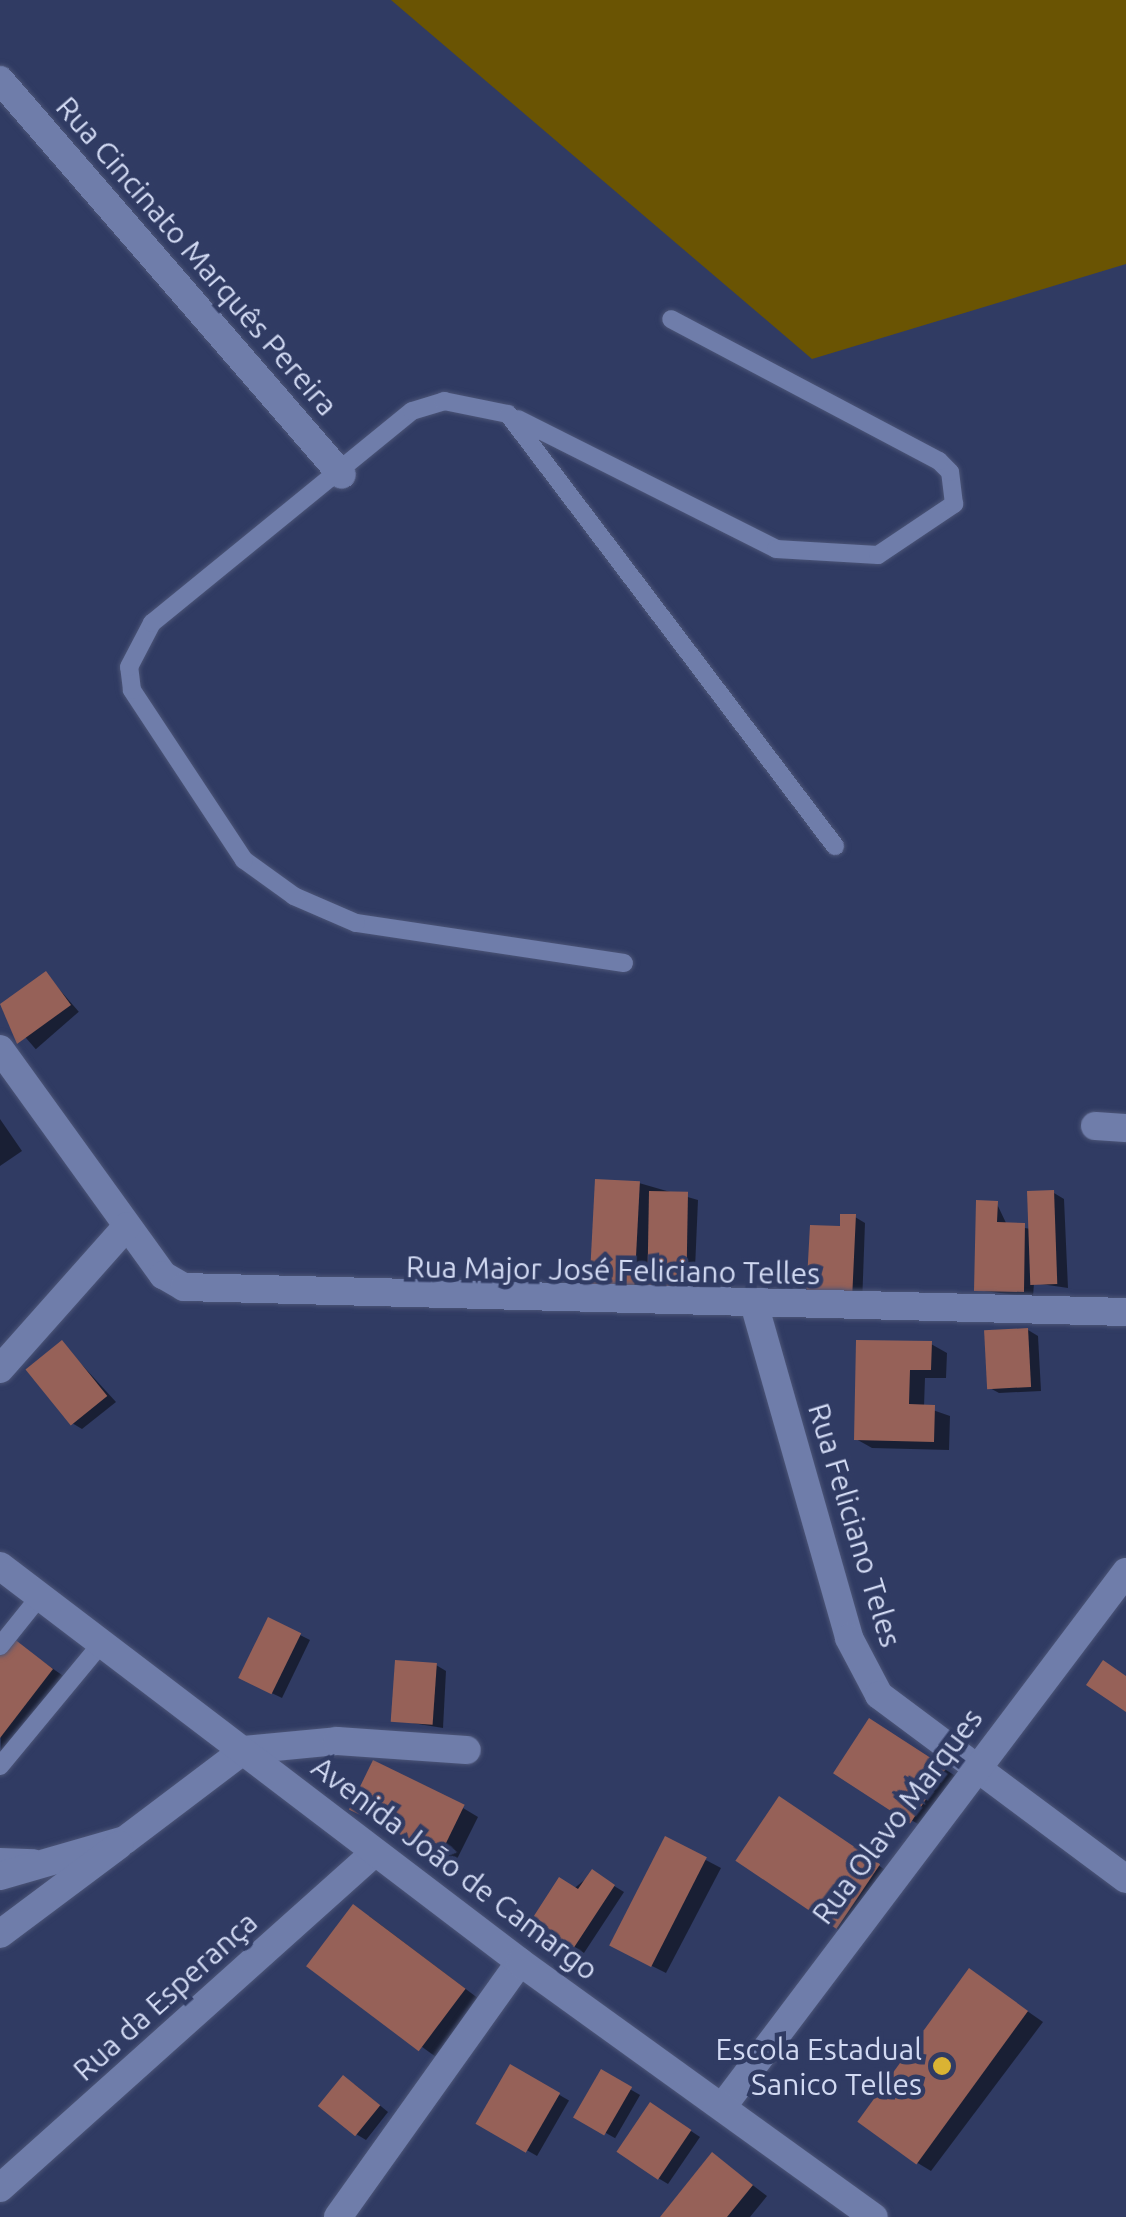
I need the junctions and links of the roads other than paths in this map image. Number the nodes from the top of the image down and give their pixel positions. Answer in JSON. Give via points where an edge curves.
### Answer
{"nodes":[{"id":1,"x":0,"y":80,"type":"edge"},
{"id":2,"x":672,"y":319,"type":"dead end"},
{"id":3,"x":508,"y":414,"type":"junction"},
{"id":4,"x":342,"y":475,"type":"junction"},
{"id":5,"x":834,"y":846,"type":"dead end"},
{"id":6,"x":624,"y":963,"type":"dead end"},
{"id":7,"x":0,"y":1049,"type":"edge"},
{"id":8,"x":1096,"y":1126,"type":"dead end"},
{"id":9,"x":1126,"y":1128,"type":"edge"},
{"id":10,"x":128,"y":1226,"type":"junction"},
{"id":11,"x":756,"y":1307,"type":"junction"},
{"id":12,"x":1126,"y":1312,"type":"edge"},
{"id":13,"x":0,"y":1368,"type":"edge"},
{"id":14,"x":0,"y":1566,"type":"edge"},
{"id":15,"x":1126,"y":1572,"type":"edge"},
{"id":16,"x":40,"y":1596,"type":"junction"},
{"id":17,"x":102,"y":1644,"type":"junction"},
{"id":18,"x":0,"y":1646,"type":"edge"},
{"id":19,"x":244,"y":1750,"type":"junction"},
{"id":20,"x":467,"y":1750,"type":"dead end"},
{"id":21,"x":0,"y":1766,"type":"edge"},
{"id":22,"x":973,"y":1767,"type":"junction"},
{"id":23,"x":125,"y":1840,"type":"junction"},
{"id":24,"x":374,"y":1853,"type":"junction"},
{"id":25,"x":0,"y":1857,"type":"edge"},
{"id":26,"x":41,"y":1858,"type":"junction"},
{"id":27,"x":0,"y":1876,"type":"edge"},
{"id":28,"x":1126,"y":1879,"type":"edge"},
{"id":29,"x":0,"y":1934,"type":"edge"},
{"id":30,"x":520,"y":1962,"type":"junction"},
{"id":31,"x":726,"y":2102,"type":"junction"},
{"id":32,"x":0,"y":2188,"type":"edge"},
{"id":33,"x":338,"y":2217,"type":"edge"},
{"id":34,"x":874,"y":2217,"type":"edge"}],
"edges":[{"from":1,"to":4,"type":"street","name":"Rua Cincinato Marquês Pereira"},
{"from":2,"to":3,"type":"lane","via":[[939,461],[955,486],[954,504],[878,555],[776,549]]},
{"from":3,"to":4,"type":"lane","via":[[444,401],[412,411]]},
{"from":3,"to":5,"type":"lane"},
{"from":4,"to":6,"type":"lane","via":[[152,623],[129,667],[141,714],[244,860],[294,896],[356,922]]},
{"from":7,"to":10,"type":"street","name":"Rua Major José Feliciano Telles"},
{"from":8,"to":9,"type":"street"},
{"from":10,"to":11,"type":"street","name":"Rua Major José Feliciano Telles","via":[[162,1275],[204,1292]]},
{"from":10,"to":13,"type":"street"},
{"from":11,"to":12,"type":"street","name":"Rua Major José Feliciano Telles"},
{"from":11,"to":22,"type":"street","name":"Rua Feliciano Teles","via":[[849,1638],[879,1695]]},
{"from":14,"to":16,"type":"street","name":"Avenida João de Camargo"},
{"from":15,"to":22,"type":"street","name":"Rua Olavo Marques"},
{"from":16,"to":17,"type":"street","name":"Avenida João de Camargo"},
{"from":16,"to":18,"type":"lane"},
{"from":17,"to":19,"type":"street","name":"Avenida João de Camargo"},
{"from":17,"to":21,"type":"lane"},
{"from":19,"to":20,"type":"street","via":[[337,1741]]},
{"from":19,"to":23,"type":"street"},
{"from":19,"to":24,"type":"street","name":"Avenida João de Camargo"},
{"from":22,"to":28,"type":"street","name":"Rua Feliciano Teles"},
{"from":22,"to":31,"type":"street","name":"Rua Olavo Marques"},
{"from":23,"to":26,"type":"street"},
{"from":23,"to":29,"type":"street"},
{"from":24,"to":30,"type":"street","name":"Avenida João de Camargo"},
{"from":24,"to":32,"type":"street","name":"Rua da Esperança"},
{"from":25,"to":26,"type":"lane"},
{"from":26,"to":27,"type":"street"},
{"from":30,"to":31,"type":"street","name":"Avenida João de Camargo"},
{"from":30,"to":33,"type":"street"},
{"from":31,"to":34,"type":"street","name":"Avenida João de Camargo"}]}
